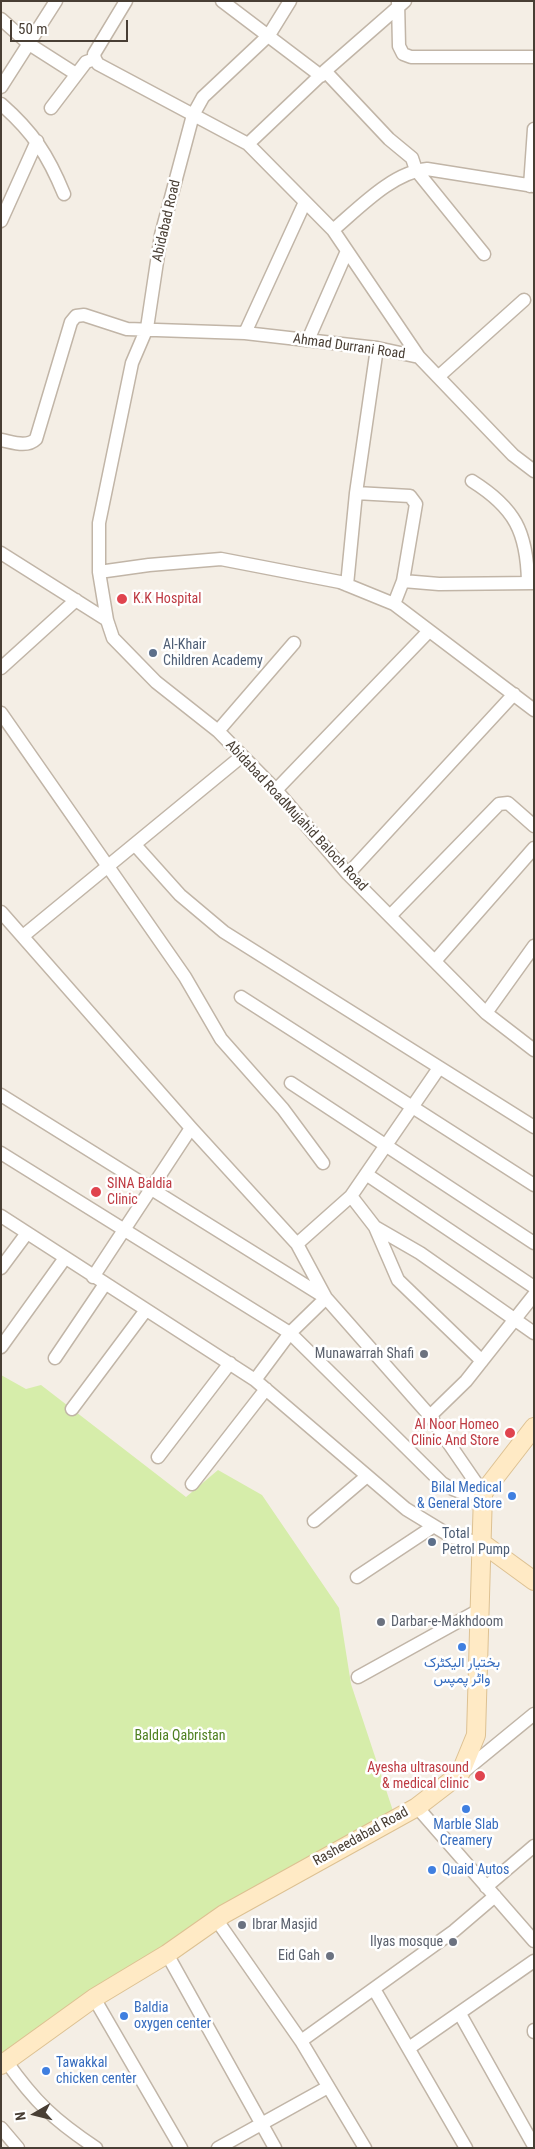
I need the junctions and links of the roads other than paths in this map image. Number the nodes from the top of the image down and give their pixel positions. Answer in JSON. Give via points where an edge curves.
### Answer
{"nodes":[{"id":1,"x":56,"y":1,"type":"edge"},
{"id":2,"x":126,"y":1,"type":"edge"},
{"id":3,"x":222,"y":1,"type":"edge"},
{"id":4,"x":290,"y":1,"type":"edge"},
{"id":5,"x":401,"y":3,"type":"edge"},
{"id":6,"x":1,"y":19,"type":"edge"},
{"id":7,"x":269,"y":35,"type":"junction"},
{"id":8,"x":29,"y":44,"type":"junction"},
{"id":9,"x":534,"y":57,"type":"edge"},
{"id":10,"x":95,"y":59,"type":"junction"},
{"id":11,"x":76,"y":74,"type":"junction"},
{"id":12,"x":323,"y":74,"type":"junction"},
{"id":13,"x":1,"y":87,"type":"edge"},
{"id":14,"x":52,"y":108,"type":"dead end"},
{"id":15,"x":2,"y":109,"type":"edge"},
{"id":16,"x":193,"y":115,"type":"junction"},
{"id":17,"x":534,"y":129,"type":"edge"},
{"id":18,"x":37,"y":141,"type":"junction"},
{"id":19,"x":248,"y":144,"type":"junction"},
{"id":20,"x":416,"y":170,"type":"junction"},
{"id":21,"x":532,"y":186,"type":"edge"},
{"id":22,"x":64,"y":194,"type":"dead end"},
{"id":23,"x":305,"y":202,"type":"junction"},
{"id":24,"x":1,"y":220,"type":"edge"},
{"id":25,"x":333,"y":230,"type":"junction"},
{"id":26,"x":348,"y":251,"type":"junction"},
{"id":27,"x":484,"y":254,"type":"dead end"},
{"id":28,"x":524,"y":300,"type":"dead end"},
{"id":29,"x":147,"y":328,"type":"junction"},
{"id":30,"x":245,"y":333,"type":"junction"},
{"id":31,"x":308,"y":340,"type":"junction"},
{"id":32,"x":377,"y":348,"type":"junction"},
{"id":33,"x":420,"y":357,"type":"junction"},
{"id":34,"x":438,"y":377,"type":"junction"},
{"id":35,"x":1,"y":440,"type":"edge"},
{"id":36,"x":534,"y":471,"type":"edge"},
{"id":37,"x":472,"y":481,"type":"dead end"},
{"id":38,"x":356,"y":493,"type":"junction"},
{"id":39,"x":1,"y":553,"type":"edge"},
{"id":40,"x":99,"y":572,"type":"junction"},
{"id":41,"x":403,"y":581,"type":"junction"},
{"id":42,"x":531,"y":583,"type":"edge"},
{"id":43,"x":347,"y":585,"type":"junction"},
{"id":44,"x":76,"y":600,"type":"junction"},
{"id":45,"x":394,"y":604,"type":"junction"},
{"id":46,"x":107,"y":620,"type":"junction"},
{"id":47,"x":429,"y":631,"type":"junction"},
{"id":48,"x":294,"y":643,"type":"dead end"},
{"id":49,"x":1,"y":668,"type":"edge"},
{"id":50,"x":514,"y":694,"type":"junction"},
{"id":51,"x":534,"y":710,"type":"edge"},
{"id":52,"x":1,"y":714,"type":"edge"},
{"id":53,"x":218,"y":731,"type":"junction"},
{"id":54,"x":242,"y":756,"type":"junction"},
{"id":55,"x":276,"y":790,"type":"junction"},
{"id":56,"x":534,"y":826,"type":"edge"},
{"id":57,"x":136,"y":846,"type":"junction"},
{"id":58,"x":534,"y":848,"type":"edge"},
{"id":59,"x":109,"y":868,"type":"junction"},
{"id":60,"x":348,"y":874,"type":"junction"},
{"id":61,"x":1,"y":912,"type":"edge"},
{"id":62,"x":390,"y":916,"type":"junction"},
{"id":63,"x":23,"y":936,"type":"junction"},
{"id":64,"x":534,"y":946,"type":"edge"},
{"id":65,"x":434,"y":961,"type":"junction"},
{"id":66,"x":241,"y":997,"type":"dead end"},
{"id":67,"x":486,"y":1013,"type":"junction"},
{"id":68,"x":534,"y":1050,"type":"edge"},
{"id":69,"x":439,"y":1068,"type":"junction"},
{"id":70,"x":291,"y":1083,"type":"dead end"},
{"id":71,"x":1,"y":1095,"type":"edge"},
{"id":72,"x":412,"y":1106,"type":"junction"},
{"id":73,"x":534,"y":1127,"type":"edge"},
{"id":74,"x":191,"y":1128,"type":"junction"},
{"id":75,"x":387,"y":1144,"type":"junction"},
{"id":76,"x":1,"y":1153,"type":"edge"},
{"id":77,"x":323,"y":1163,"type":"dead end"},
{"id":78,"x":366,"y":1174,"type":"junction"},
{"id":79,"x":534,"y":1185,"type":"edge"},
{"id":80,"x":151,"y":1190,"type":"junction"},
{"id":81,"x":351,"y":1196,"type":"junction"},
{"id":82,"x":1,"y":1216,"type":"edge"},
{"id":83,"x":375,"y":1227,"type":"junction"},
{"id":84,"x":124,"y":1230,"type":"junction"},
{"id":85,"x":27,"y":1233,"type":"junction"},
{"id":86,"x":534,"y":1243,"type":"edge"},
{"id":87,"x":297,"y":1244,"type":"junction"},
{"id":88,"x":65,"y":1258,"type":"junction"},
{"id":89,"x":1,"y":1268,"type":"edge"},
{"id":90,"x":93,"y":1277,"type":"junction"},
{"id":91,"x":105,"y":1284,"type":"junction"},
{"id":92,"x":534,"y":1287,"type":"edge"},
{"id":93,"x":534,"y":1295,"type":"edge"},
{"id":94,"x":326,"y":1298,"type":"junction"},
{"id":95,"x":146,"y":1310,"type":"junction"},
{"id":96,"x":515,"y":1320,"type":"junction"},
{"id":97,"x":534,"y":1332,"type":"edge"},
{"id":98,"x":290,"y":1333,"type":"junction"},
{"id":99,"x":1,"y":1346,"type":"edge"},
{"id":100,"x":55,"y":1358,"type":"dead end"},
{"id":101,"x":482,"y":1361,"type":"junction"},
{"id":102,"x":230,"y":1363,"type":"junction"},
{"id":103,"x":255,"y":1380,"type":"junction"},
{"id":104,"x":266,"y":1389,"type":"junction"},
{"id":105,"x":72,"y":1409,"type":"dead end"},
{"id":106,"x":430,"y":1416,"type":"junction"},
{"id":107,"x":534,"y":1427,"type":"edge"},
{"id":108,"x":158,"y":1457,"type":"dead end"},
{"id":109,"x":367,"y":1476,"type":"junction"},
{"id":110,"x":192,"y":1484,"type":"dead end"},
{"id":111,"x":483,"y":1493,"type":"junction"},
{"id":112,"x":314,"y":1520,"type":"dead end"},
{"id":113,"x":434,"y":1526,"type":"junction"},
{"id":114,"x":482,"y":1543,"type":"junction"},
{"id":115,"x":357,"y":1577,"type":"dead end"},
{"id":116,"x":534,"y":1580,"type":"edge"},
{"id":117,"x":480,"y":1610,"type":"junction"},
{"id":118,"x":358,"y":1677,"type":"dead end"},
{"id":119,"x":534,"y":1714,"type":"edge"},
{"id":120,"x":460,"y":1774,"type":"junction"},
{"id":121,"x":417,"y":1807,"type":"junction"},
{"id":122,"x":534,"y":1846,"type":"edge"},
{"id":123,"x":490,"y":1891,"type":"junction"},
{"id":124,"x":216,"y":1919,"type":"junction"},
{"id":125,"x":534,"y":1941,"type":"edge"},
{"id":126,"x":167,"y":1954,"type":"junction"},
{"id":127,"x":534,"y":1962,"type":"edge"},
{"id":128,"x":374,"y":1989,"type":"junction"},
{"id":129,"x":94,"y":1998,"type":"junction"},
{"id":130,"x":460,"y":2014,"type":"junction"},
{"id":131,"x":301,"y":2041,"type":"junction"},
{"id":132,"x":409,"y":2048,"type":"junction"},
{"id":133,"x":4,"y":2063,"type":"edge"},
{"id":134,"x":328,"y":2087,"type":"junction"},
{"id":135,"x":262,"y":2124,"type":"junction"},
{"id":136,"x":1,"y":2128,"type":"edge"},
{"id":137,"x":530,"y":2130,"type":"edge"},
{"id":138,"x":534,"y":2146,"type":"edge"},
{"id":139,"x":18,"y":2148,"type":"edge"},
{"id":140,"x":96,"y":2148,"type":"edge"},
{"id":141,"x":181,"y":2148,"type":"edge"},
{"id":142,"x":218,"y":2148,"type":"edge"},
{"id":143,"x":275,"y":2148,"type":"edge"},
{"id":144,"x":365,"y":2148,"type":"edge"},
{"id":145,"x":466,"y":2148,"type":"edge"}],
"edges":[{"from":1,"to":8,"type":"street"},
{"from":2,"to":10,"type":"street","via":[[94,54]]},
{"from":3,"to":7,"type":"street"},
{"from":4,"to":7,"type":"street","name":"Abidabad Road"},
{"from":5,"to":9,"type":"street","via":[[398,46],[403,54],[411,57]]},
{"from":5,"to":12,"type":"street"},
{"from":6,"to":8,"type":"street"},
{"from":7,"to":12,"type":"street"},
{"from":7,"to":16,"type":"street","name":"Abidabad Road","via":[[203,97]]},
{"from":8,"to":11,"type":"street"},
{"from":8,"to":13,"type":"street"},
{"from":10,"to":11,"type":"street","via":[[86,62]]},
{"from":10,"to":16,"type":"street","via":[[98,64]]},
{"from":11,"to":14,"type":"street"},
{"from":12,"to":19,"type":"street"},
{"from":12,"to":20,"type":"street","via":[[388,139],[412,158]]},
{"from":15,"to":18,"type":"street"},
{"from":16,"to":19,"type":"street"},
{"from":16,"to":29,"type":"street","name":"Abidabad Road","via":[[161,235]]},
{"from":17,"to":21,"type":"street"},
{"from":18,"to":22,"type":"street","via":[[51,162]]},
{"from":18,"to":24,"type":"street"},
{"from":19,"to":23,"type":"street"},
{"from":20,"to":21,"type":"street"},
{"from":20,"to":25,"type":"street","via":[[396,179]]},
{"from":20,"to":27,"type":"street"},
{"from":23,"to":25,"type":"street"},
{"from":23,"to":30,"type":"street"},
{"from":25,"to":26,"type":"street"},
{"from":26,"to":31,"type":"street"},
{"from":26,"to":33,"type":"street"},
{"from":28,"to":34,"type":"street"},
{"from":29,"to":30,"type":"street","name":"Ahmad Durrani Road"},
{"from":29,"to":35,"type":"street","name":"Ahmad Durrani Road","via":[[127,329],[84,315],[76,316],[71,322],[36,439],[25,444]]},
{"from":29,"to":40,"type":"street","name":"Abidabad RoadMujahid Baloch Road","via":[[132,363],[100,523]]},
{"from":30,"to":31,"type":"street","name":"Ahmad Durrani Road"},
{"from":31,"to":32,"type":"street","name":"Ahmad Durrani Road"},
{"from":32,"to":33,"type":"street","name":"Ahmad Durrani Road"},
{"from":32,"to":38,"type":"street"},
{"from":33,"to":34,"type":"street","name":"Ahmad Durrani Road"},
{"from":34,"to":36,"type":"street","name":"Ahmad Durrani Road","via":[[513,455]]},
{"from":37,"to":42,"type":"street","via":[[508,510],[522,534]]},
{"from":38,"to":41,"type":"street","via":[[410,496],[415,500]]},
{"from":38,"to":43,"type":"street"},
{"from":39,"to":44,"type":"street"},
{"from":40,"to":43,"type":"street","via":[[221,559]]},
{"from":40,"to":46,"type":"street","name":"Abidabad RoadMujahid Baloch Road"},
{"from":41,"to":42,"type":"street"},
{"from":41,"to":45,"type":"street"},
{"from":43,"to":45,"type":"street"},
{"from":44,"to":46,"type":"street"},
{"from":44,"to":49,"type":"street"},
{"from":45,"to":47,"type":"street"},
{"from":46,"to":53,"type":"street","name":"Abidabad RoadMujahid Baloch Road","via":[[113,638],[156,682]]},
{"from":47,"to":50,"type":"street"},
{"from":47,"to":55,"type":"street"},
{"from":48,"to":53,"type":"street"},
{"from":50,"to":51,"type":"street"},
{"from":50,"to":60,"type":"street"},
{"from":52,"to":59,"type":"street"},
{"from":53,"to":54,"type":"street","name":"Abidabad RoadMujahid Baloch Road"},
{"from":54,"to":55,"type":"street","name":"Abidabad RoadMujahid Baloch Road"},
{"from":54,"to":57,"type":"street"},
{"from":55,"to":60,"type":"street","name":"Abidabad RoadMujahid Baloch Road"},
{"from":56,"to":62,"type":"street","via":[[508,803],[499,804]]},
{"from":57,"to":59,"type":"street"},
{"from":57,"to":69,"type":"street","via":[[180,895],[224,932]]},
{"from":58,"to":65,"type":"street"},
{"from":59,"to":63,"type":"street"},
{"from":59,"to":77,"type":"street","via":[[185,977],[221,1039],[283,1109]]},
{"from":60,"to":62,"type":"street","name":"Abidabad RoadMujahid Baloch Road"},
{"from":61,"to":63,"type":"street"},
{"from":62,"to":65,"type":"street","name":"Abidabad RoadMujahid Baloch Road"},
{"from":63,"to":74,"type":"street"},
{"from":64,"to":67,"type":"street"},
{"from":65,"to":67,"type":"street","name":"Abidabad RoadMujahid Baloch Road"},
{"from":66,"to":72,"type":"street"},
{"from":67,"to":68,"type":"street","name":"Abidabad RoadMujahid Baloch Road"},
{"from":69,"to":72,"type":"street"},
{"from":69,"to":73,"type":"street"},
{"from":70,"to":75,"type":"street"},
{"from":71,"to":80,"type":"street"},
{"from":72,"to":75,"type":"street"},
{"from":72,"to":79,"type":"street"},
{"from":74,"to":80,"type":"street"},
{"from":74,"to":87,"type":"street"},
{"from":75,"to":78,"type":"street"},
{"from":75,"to":86,"type":"street"},
{"from":76,"to":84,"type":"street"},
{"from":78,"to":81,"type":"street"},
{"from":78,"to":92,"type":"street"},
{"from":80,"to":84,"type":"street"},
{"from":80,"to":94,"type":"street"},
{"from":81,"to":83,"type":"street"},
{"from":81,"to":87,"type":"street"},
{"from":82,"to":85,"type":"street"},
{"from":83,"to":96,"type":"street","via":[[420,1253]]},
{"from":83,"to":101,"type":"street","via":[[398,1280]]},
{"from":84,"to":90,"type":"street"},
{"from":84,"to":98,"type":"street"},
{"from":85,"to":88,"type":"street"},
{"from":85,"to":89,"type":"street"},
{"from":87,"to":94,"type":"street"},
{"from":88,"to":90,"type":"street"},
{"from":88,"to":99,"type":"street"},
{"from":90,"to":91,"type":"street"},
{"from":91,"to":95,"type":"street"},
{"from":91,"to":100,"type":"street"},
{"from":93,"to":96,"type":"street"},
{"from":94,"to":98,"type":"street"},
{"from":94,"to":106,"type":"street"},
{"from":95,"to":102,"type":"street"},
{"from":95,"to":105,"type":"street"},
{"from":96,"to":97,"type":"street"},
{"from":96,"to":101,"type":"street"},
{"from":98,"to":103,"type":"street"},
{"from":98,"to":111,"type":"street","via":[[442,1482],[468,1495]]},
{"from":101,"to":106,"type":"street"},
{"from":102,"to":103,"type":"street"},
{"from":102,"to":108,"type":"street"},
{"from":103,"to":104,"type":"street"},
{"from":104,"to":109,"type":"street"},
{"from":104,"to":110,"type":"street"},
{"from":106,"to":111,"type":"street"},
{"from":107,"to":111,"type":"main road"},
{"from":109,"to":112,"type":"street"},
{"from":109,"to":113,"type":"street","via":[[406,1509]]},
{"from":111,"to":114,"type":"main road"},
{"from":113,"to":114,"type":"street","via":[[452,1537]]},
{"from":113,"to":115,"type":"street"},
{"from":114,"to":116,"type":"main road"},
{"from":114,"to":117,"type":"main road"},
{"from":117,"to":118,"type":"street"},
{"from":117,"to":120,"type":"main road","via":[[476,1735]]},
{"from":119,"to":120,"type":"street"},
{"from":120,"to":121,"type":"main road","name":"Rasheedabad Road"},
{"from":121,"to":123,"type":"street"},
{"from":121,"to":124,"type":"main road","name":"Rasheedabad Road"},
{"from":122,"to":123,"type":"street"},
{"from":123,"to":125,"type":"street"},
{"from":123,"to":128,"type":"street","via":[[454,1931]]},
{"from":124,"to":126,"type":"main road","name":"Rasheedabad Road"},
{"from":124,"to":131,"type":"street"},
{"from":126,"to":129,"type":"main road","name":"Rasheedabad Road"},
{"from":126,"to":135,"type":"street"},
{"from":127,"to":130,"type":"street"},
{"from":128,"to":131,"type":"street"},
{"from":128,"to":132,"type":"street"},
{"from":129,"to":133,"type":"main road","name":"Rasheedabad Road"},
{"from":129,"to":141,"type":"street"},
{"from":130,"to":132,"type":"street"},
{"from":130,"to":137,"type":"street"},
{"from":131,"to":134,"type":"street"},
{"from":132,"to":145,"type":"street"},
{"from":133,"to":140,"type":"street","via":[[62,2126]]},
{"from":134,"to":135,"type":"street"},
{"from":134,"to":144,"type":"street"},
{"from":135,"to":142,"type":"street"},
{"from":135,"to":143,"type":"street"},
{"from":136,"to":139,"type":"street"},
{"from":137,"to":138,"type":"street"}]}
